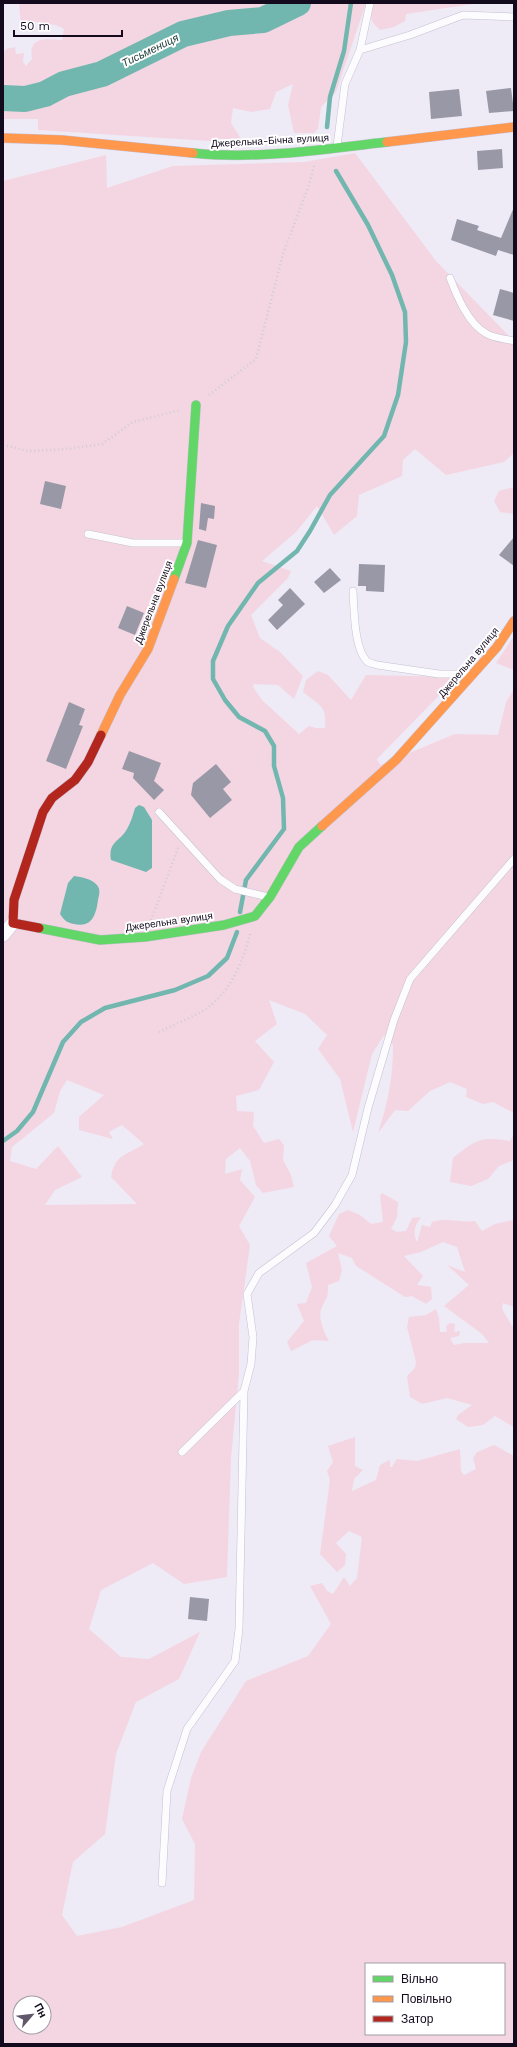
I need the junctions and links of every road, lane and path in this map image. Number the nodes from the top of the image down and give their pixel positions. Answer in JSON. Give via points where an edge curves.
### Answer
{"nodes":[{"id":1,"x":370,"y":3,"type":"edge"},
{"id":2,"x":514,"y":18,"type":"edge"},
{"id":3,"x":360,"y":50,"type":"junction"},
{"id":4,"x":514,"y":127,"type":"edge"},
{"id":5,"x":3,"y":138,"type":"edge"},
{"id":6,"x":336,"y":148,"type":"junction"},
{"id":7,"x":318,"y":150,"type":"junction"},
{"id":8,"x":450,"y":278,"type":"dead end"},
{"id":9,"x":514,"y":341,"type":"edge"},
{"id":10,"x":196,"y":406,"type":"junction"},
{"id":11,"x":3,"y":444,"type":"edge"},
{"id":12,"x":88,"y":534,"type":"dead end"},
{"id":13,"x":187,"y":543,"type":"junction"},
{"id":14,"x":353,"y":591,"type":"dead end"},
{"id":15,"x":514,"y":621,"type":"edge"},
{"id":16,"x":474,"y":674,"type":"junction"},
{"id":17,"x":159,"y":812,"type":"dead end"},
{"id":18,"x":182,"y":838,"type":"junction"},
{"id":19,"x":514,"y":859,"type":"edge"},
{"id":20,"x":270,"y":897,"type":"junction"},
{"id":21,"x":255,"y":916,"type":"junction"},
{"id":22,"x":13,"y":922,"type":"junction"},
{"id":23,"x":3,"y":935,"type":"edge"},
{"id":24,"x":145,"y":937,"type":"junction"},
{"id":25,"x":159,"y":1032,"type":"dead end"},
{"id":26,"x":244,"y":1391,"type":"junction"},
{"id":27,"x":182,"y":1452,"type":"dead end"},
{"id":28,"x":162,"y":1883,"type":"dead end"}],
"edges":[{"from":1,"to":3,"type":"lane"},
{"from":2,"to":3,"type":"lane","via":[[463,14],[410,35]]},
{"from":3,"to":6,"type":"lane","via":[[345,84]]},
{"from":4,"to":6,"type":"street","name":"Джерельна-Бічна вулиця"},
{"from":5,"to":7,"type":"street","name":"Джерельна-Бічна вулиця","via":[[62,140],[219,156]]},
{"from":6,"to":7,"type":"street","name":"Джерельна-Бічна вулиця"},
{"from":7,"to":10,"type":"path","via":[[309,185],[283,254],[256,359]]},
{"from":8,"to":9,"type":"lane","via":[[456,294],[479,328],[487,335]]},
{"from":10,"to":11,"type":"path","via":[[133,422],[102,444],[28,452]]},
{"from":10,"to":13,"type":"street","name":"Джерельна вулиця"},
{"from":12,"to":13,"type":"lane","via":[[134,543]]},
{"from":13,"to":22,"type":"street","name":"Джерельна вулиця","via":[[148,649],[120,695],[88,762],[75,780],[52,798],[43,812],[14,900]]},
{"from":14,"to":16,"type":"lane","via":[[357,639],[368,662],[439,674]]},
{"from":15,"to":16,"type":"street","name":"Джерельна вулиця","via":[[497,647]]},
{"from":16,"to":20,"type":"street","name":"Джерельна вулиця","via":[[396,760],[300,847]]},
{"from":17,"to":18,"type":"lane"},
{"from":18,"to":20,"type":"lane","via":[[220,879],[235,889]]},
{"from":18,"to":24,"type":"path"},
{"from":19,"to":26,"type":"lane","via":[[410,978],[394,1020],[368,1108],[352,1175],[335,1205],[314,1233],[260,1273],[247,1294],[253,1337],[251,1364]]},
{"from":20,"to":21,"type":"street","name":"Джерельна вулиця"},
{"from":21,"to":24,"type":"street","name":"Джерельна вулиця","via":[[224,925]]},
{"from":21,"to":25,"type":"path","via":[[243,960],[229,984],[211,1005]]},
{"from":22,"to":23,"type":"street"},
{"from":22,"to":24,"type":"street","name":"Джерельна вулиця","via":[[100,940]]},
{"from":26,"to":27,"type":"lane"},
{"from":26,"to":28,"type":"lane","via":[[240,1629],[235,1661],[186,1729],[167,1791]]}]}
